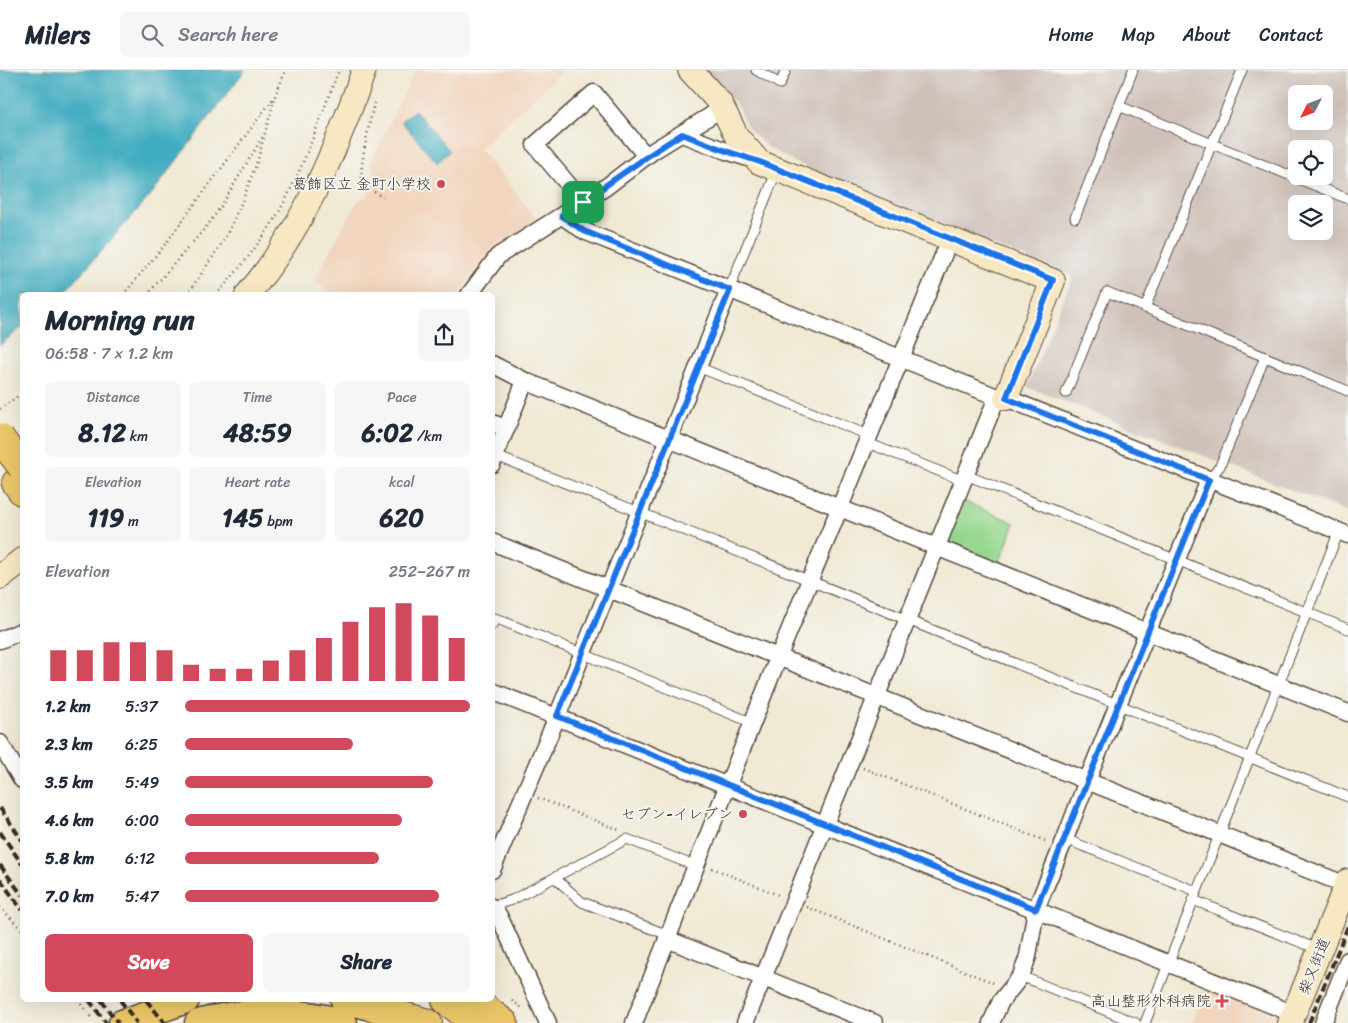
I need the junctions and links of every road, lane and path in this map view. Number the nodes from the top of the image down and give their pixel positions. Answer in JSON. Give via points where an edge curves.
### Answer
{"nodes":[{"id":1,"x":286,"y":70,"type":"edge"},
{"id":2,"x":339,"y":70,"type":"edge"},
{"id":3,"x":364,"y":70,"type":"edge"},
{"id":4,"x":690,"y":70,"type":"edge"},
{"id":5,"x":756,"y":70,"type":"edge"},
{"id":6,"x":786,"y":70,"type":"edge"},
{"id":7,"x":1134,"y":70,"type":"edge"},
{"id":8,"x":1242,"y":70,"type":"edge"},
{"id":9,"x":375,"y":95,"type":"dead end"},
{"id":10,"x":275,"y":96,"type":"junction"},
{"id":11,"x":1119,"y":106,"type":"junction"},
{"id":12,"x":723,"y":108,"type":"junction"},
{"id":13,"x":265,"y":132,"type":"junction"},
{"id":14,"x":682,"y":134,"type":"junction"},
{"id":15,"x":1212,"y":144,"type":"junction"},
{"id":16,"x":646,"y":156,"type":"junction"},
{"id":17,"x":768,"y":166,"type":"junction"},
{"id":18,"x":383,"y":197,"type":"dead end"},
{"id":19,"x":1348,"y":199,"type":"edge"},
{"id":20,"x":583,"y":202,"type":"junction"},
{"id":21,"x":562,"y":216,"type":"junction"},
{"id":22,"x":1075,"y":218,"type":"dead end"},
{"id":23,"x":950,"y":239,"type":"junction"},
{"id":24,"x":730,"y":290,"type":"junction"},
{"id":25,"x":126,"y":292,"type":"edge"},
{"id":26,"x":150,"y":292,"type":"edge"},
{"id":27,"x":189,"y":292,"type":"edge"},
{"id":28,"x":218,"y":292,"type":"edge"},
{"id":29,"x":249,"y":292,"type":"edge"},
{"id":30,"x":470,"y":292,"type":"edge"},
{"id":31,"x":1145,"y":308,"type":"junction"},
{"id":32,"x":1265,"y":357,"type":"junction"},
{"id":33,"x":900,"y":358,"type":"junction"},
{"id":34,"x":495,"y":366,"type":"edge"},
{"id":35,"x":698,"y":367,"type":"junction"},
{"id":36,"x":525,"y":381,"type":"junction"},
{"id":37,"x":1348,"y":391,"type":"edge"},
{"id":38,"x":1066,"y":393,"type":"dead end"},
{"id":39,"x":20,"y":394,"type":"edge"},
{"id":40,"x":1002,"y":397,"type":"junction"},
{"id":41,"x":0,"y":409,"type":"edge"},
{"id":42,"x":500,"y":426,"type":"edge"},
{"id":43,"x":0,"y":438,"type":"edge"},
{"id":44,"x":669,"y":439,"type":"junction"},
{"id":45,"x":867,"y":439,"type":"junction"},
{"id":46,"x":495,"y":454,"type":"edge"},
{"id":47,"x":495,"y":460,"type":"edge"},
{"id":48,"x":15,"y":476,"type":"edge"},
{"id":49,"x":964,"y":478,"type":"junction"},
{"id":50,"x":1209,"y":480,"type":"junction"},
{"id":51,"x":840,"y":508,"type":"junction"},
{"id":52,"x":639,"y":512,"type":"junction"},
{"id":53,"x":1343,"y":533,"type":"edge"},
{"id":54,"x":495,"y":543,"type":"edge"},
{"id":55,"x":936,"y":547,"type":"junction"},
{"id":56,"x":1177,"y":560,"type":"junction"},
{"id":57,"x":20,"y":562,"type":"edge"},
{"id":58,"x":0,"y":577,"type":"edge"},
{"id":59,"x":810,"y":582,"type":"junction"},
{"id":60,"x":608,"y":588,"type":"junction"},
{"id":61,"x":1307,"y":612,"type":"junction"},
{"id":62,"x":495,"y":618,"type":"edge"},
{"id":63,"x":907,"y":619,"type":"junction"},
{"id":64,"x":1348,"y":629,"type":"edge"},
{"id":65,"x":20,"y":632,"type":"edge"},
{"id":66,"x":1147,"y":633,"type":"junction"},
{"id":67,"x":0,"y":640,"type":"edge"},
{"id":68,"x":582,"y":653,"type":"junction"},
{"id":69,"x":778,"y":658,"type":"junction"},
{"id":70,"x":1278,"y":685,"type":"junction"},
{"id":71,"x":495,"y":692,"type":"edge"},
{"id":72,"x":876,"y":695,"type":"junction"},
{"id":73,"x":1118,"y":705,"type":"junction"},
{"id":74,"x":1348,"y":713,"type":"edge"},
{"id":75,"x":557,"y":716,"type":"junction"},
{"id":76,"x":753,"y":723,"type":"junction"},
{"id":77,"x":0,"y":743,"type":"edge"},
{"id":78,"x":1250,"y":759,"type":"junction"},
{"id":79,"x":848,"y":763,"type":"junction"},
{"id":80,"x":20,"y":772,"type":"edge"},
{"id":81,"x":1087,"y":781,"type":"junction"},
{"id":82,"x":728,"y":786,"type":"junction"},
{"id":83,"x":525,"y":793,"type":"junction"},
{"id":84,"x":1348,"y":798,"type":"edge"},
{"id":85,"x":824,"y":825,"type":"junction"},
{"id":86,"x":621,"y":831,"type":"dead end"},
{"id":87,"x":1219,"y":835,"type":"junction"},
{"id":88,"x":1063,"y":843,"type":"junction"},
{"id":89,"x":495,"y":863,"type":"edge"},
{"id":90,"x":697,"y":863,"type":"junction"},
{"id":91,"x":555,"y":878,"type":"junction"},
{"id":92,"x":1347,"y":883,"type":"edge"},
{"id":93,"x":1194,"y":895,"type":"junction"},
{"id":94,"x":793,"y":901,"type":"junction"},
{"id":95,"x":495,"y":905,"type":"edge"},
{"id":96,"x":0,"y":907,"type":"edge"},
{"id":97,"x":1036,"y":909,"type":"junction"},
{"id":98,"x":495,"y":910,"type":"edge"},
{"id":99,"x":20,"y":928,"type":"edge"},
{"id":100,"x":668,"y":937,"type":"junction"},
{"id":101,"x":1320,"y":950,"type":"junction"},
{"id":102,"x":1348,"y":960,"type":"edge"},
{"id":103,"x":1168,"y":964,"type":"junction"},
{"id":104,"x":1021,"y":976,"type":"junction"},
{"id":105,"x":763,"y":978,"type":"junction"},
{"id":106,"x":1009,"y":989,"type":"junction"},
{"id":107,"x":79,"y":1002,"type":"edge"},
{"id":108,"x":172,"y":1002,"type":"edge"},
{"id":109,"x":350,"y":1002,"type":"edge"},
{"id":110,"x":449,"y":1002,"type":"edge"},
{"id":111,"x":481,"y":1002,"type":"edge"},
{"id":112,"x":158,"y":1004,"type":"edge"},
{"id":113,"x":373,"y":1010,"type":"edge"},
{"id":114,"x":509,"y":1010,"type":"edge"},
{"id":115,"x":422,"y":1016,"type":"edge"},
{"id":116,"x":1292,"y":1018,"type":"edge"},
{"id":117,"x":92,"y":1019,"type":"dead end"},
{"id":118,"x":122,"y":1023,"type":"edge"},
{"id":119,"x":198,"y":1023,"type":"edge"},
{"id":120,"x":344,"y":1023,"type":"edge"},
{"id":121,"x":475,"y":1023,"type":"edge"},
{"id":122,"x":548,"y":1023,"type":"edge"},
{"id":123,"x":634,"y":1023,"type":"edge"},
{"id":124,"x":745,"y":1023,"type":"edge"},
{"id":125,"x":875,"y":1023,"type":"edge"},
{"id":126,"x":991,"y":1023,"type":"edge"},
{"id":127,"x":1136,"y":1023,"type":"edge"},
{"id":128,"x":1145,"y":1023,"type":"edge"},
{"id":129,"x":1323,"y":1023,"type":"edge"}],
"edges":[{"from":1,"to":10,"type":"path"},
{"from":2,"to":28,"type":"path","via":[[286,198],[269,227]]},
{"from":3,"to":29,"type":"street","via":[[310,200],[275,261]]},
{"from":4,"to":12,"type":"street"},
{"from":5,"to":6,"type":"lane","via":[[780,84]]},
{"from":7,"to":11,"type":"lane"},
{"from":8,"to":15,"type":"lane"},
{"from":9,"to":18,"type":"path","via":[[362,178]]},
{"from":10,"to":13,"type":"path"},
{"from":10,"to":25,"type":"path","via":[[163,247]]},
{"from":11,"to":15,"type":"lane"},
{"from":11,"to":22,"type":"lane"},
{"from":12,"to":14,"type":"street"},
{"from":12,"to":17,"type":"street","via":[[737,137]]},
{"from":13,"to":26,"type":"path","via":[[220,208]]},
{"from":13,"to":27,"type":"path","via":[[239,209],[224,240]]},
{"from":14,"to":16,"type":"street"},
{"from":14,"to":17,"type":"street"},
{"from":15,"to":19,"type":"lane"},
{"from":15,"to":31,"type":"lane"},
{"from":16,"to":20,"type":"street"},
{"from":16,"to":20,"type":"street","via":[[594,93],[535,145]]},
{"from":17,"to":23,"type":"street"},
{"from":17,"to":24,"type":"lane"},
{"from":20,"to":21,"type":"street"},
{"from":21,"to":24,"type":"street","via":[[584,231]]},
{"from":21,"to":30,"type":"street","via":[[498,256]]},
{"from":23,"to":33,"type":"street"},
{"from":23,"to":40,"type":"street","via":[[1053,280]]},
{"from":24,"to":33,"type":"street"},
{"from":24,"to":35,"type":"street"},
{"from":31,"to":32,"type":"lane"},
{"from":31,"to":38,"type":"lane","via":[[1106,292]]},
{"from":32,"to":37,"type":"lane"},
{"from":32,"to":50,"type":"lane","via":[[1220,466]]},
{"from":33,"to":40,"type":"street"},
{"from":33,"to":45,"type":"street"},
{"from":34,"to":36,"type":"street"},
{"from":35,"to":44,"type":"street"},
{"from":35,"to":45,"type":"lane"},
{"from":36,"to":42,"type":"street"},
{"from":36,"to":44,"type":"street"},
{"from":39,"to":41,"type":"path"},
{"from":40,"to":49,"type":"street"},
{"from":40,"to":50,"type":"street"},
{"from":42,"to":46,"type":"street"},
{"from":43,"to":48,"type":"highway","bridge":true},
{"from":44,"to":51,"type":"street"},
{"from":44,"to":52,"type":"street"},
{"from":45,"to":49,"type":"lane"},
{"from":45,"to":51,"type":"street"},
{"from":47,"to":52,"type":"lane"},
{"from":49,"to":55,"type":"street"},
{"from":49,"to":56,"type":"lane"},
{"from":50,"to":53,"type":"street"},
{"from":50,"to":56,"type":"street"},
{"from":51,"to":55,"type":"street"},
{"from":51,"to":59,"type":"street"},
{"from":52,"to":59,"type":"lane"},
{"from":52,"to":60,"type":"street"},
{"from":53,"to":61,"type":"lane"},
{"from":54,"to":60,"type":"street"},
{"from":55,"to":63,"type":"street"},
{"from":55,"to":66,"type":"street"},
{"from":56,"to":61,"type":"lane"},
{"from":56,"to":66,"type":"street"},
{"from":57,"to":58,"type":"street"},
{"from":59,"to":63,"type":"lane"},
{"from":59,"to":69,"type":"street"},
{"from":60,"to":68,"type":"street"},
{"from":60,"to":69,"type":"street"},
{"from":61,"to":64,"type":"lane"},
{"from":61,"to":70,"type":"lane"},
{"from":62,"to":68,"type":"lane"},
{"from":63,"to":72,"type":"street"},
{"from":63,"to":73,"type":"lane"},
{"from":65,"to":67,"type":"street"},
{"from":66,"to":70,"type":"street"},
{"from":66,"to":73,"type":"street"},
{"from":68,"to":75,"type":"street"},
{"from":68,"to":76,"type":"lane"},
{"from":69,"to":72,"type":"street"},
{"from":69,"to":76,"type":"street"},
{"from":70,"to":74,"type":"street"},
{"from":70,"to":78,"type":"lane"},
{"from":71,"to":75,"type":"street"},
{"from":72,"to":79,"type":"street"},
{"from":72,"to":81,"type":"street"},
{"from":73,"to":78,"type":"lane"},
{"from":73,"to":81,"type":"street"},
{"from":75,"to":82,"type":"street"},
{"from":75,"to":83,"type":"street"},
{"from":76,"to":82,"type":"street"},
{"from":77,"to":80,"type":"street"},
{"from":78,"to":84,"type":"lane"},
{"from":78,"to":87,"type":"lane"},
{"from":79,"to":85,"type":"street"},
{"from":79,"to":88,"type":"path"},
{"from":81,"to":87,"type":"street"},
{"from":81,"to":88,"type":"street"},
{"from":82,"to":85,"type":"street"},
{"from":82,"to":90,"type":"street"},
{"from":83,"to":86,"type":"path"},
{"from":83,"to":89,"type":"street"},
{"from":85,"to":94,"type":"street"},
{"from":85,"to":97,"type":"street"},
{"from":87,"to":92,"type":"street"},
{"from":87,"to":93,"type":"lane"},
{"from":88,"to":93,"type":"lane"},
{"from":88,"to":97,"type":"street"},
{"from":90,"to":91,"type":"lane","via":[[627,839]]},
{"from":90,"to":94,"type":"path"},
{"from":90,"to":100,"type":"street"},
{"from":91,"to":95,"type":"lane"},
{"from":91,"to":100,"type":"lane","via":[[582,902]]},
{"from":92,"to":101,"type":"street","name":"柴又街道"},
{"from":93,"to":101,"type":"lane"},
{"from":93,"to":103,"type":"lane"},
{"from":94,"to":105,"type":"street"},
{"from":94,"to":106,"type":"path"},
{"from":96,"to":99,"type":"path"},
{"from":97,"to":103,"type":"street"},
{"from":97,"to":104,"type":"street"},
{"from":98,"to":122,"type":"street"},
{"from":100,"to":105,"type":"street"},
{"from":100,"to":123,"type":"street"},
{"from":101,"to":116,"type":"street","name":"柴又街道"},
{"from":102,"to":129,"type":"street"},
{"from":103,"to":116,"type":"street"},
{"from":103,"to":128,"type":"lane"},
{"from":104,"to":106,"type":"street"},
{"from":104,"to":127,"type":"lane"},
{"from":105,"to":124,"type":"street"},
{"from":105,"to":125,"type":"street"},
{"from":106,"to":126,"type":"street"},
{"from":107,"to":117,"type":"path"},
{"from":108,"to":112,"type":"main road"},
{"from":109,"to":113,"type":"main road"},
{"from":110,"to":121,"type":"highway"},
{"from":111,"to":114,"type":"highway"},
{"from":112,"to":118,"type":"main road"},
{"from":113,"to":115,"type":"highway"},
{"from":119,"to":120,"type":"main road","via":[[232,1014],[256,1012],[311,1016]]}]}
